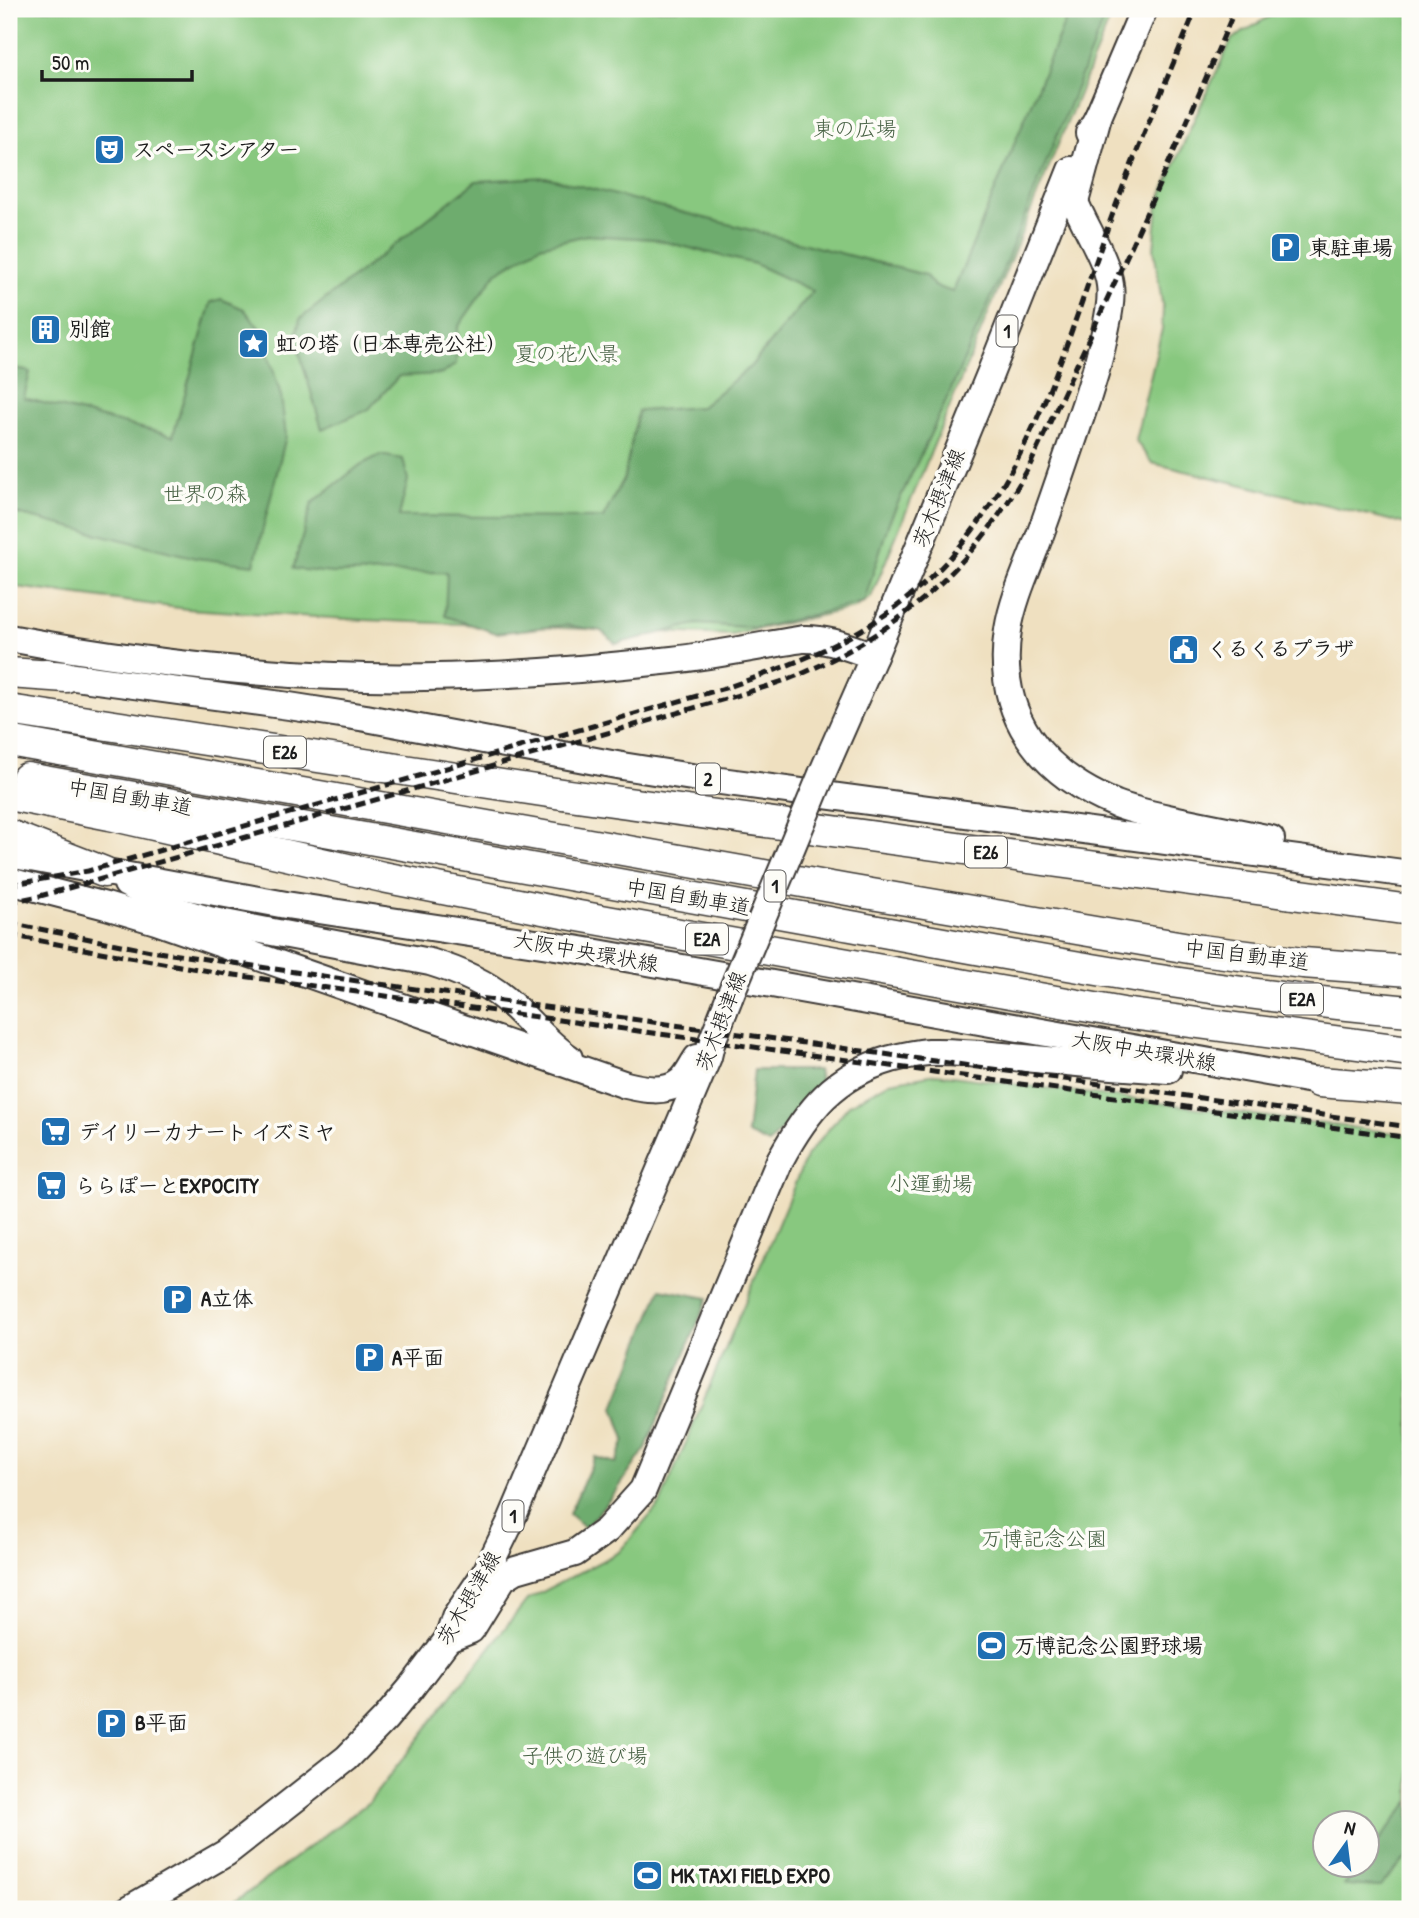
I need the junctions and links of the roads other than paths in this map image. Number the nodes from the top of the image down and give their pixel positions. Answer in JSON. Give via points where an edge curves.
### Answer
{"nodes":[{"id":1,"x":1144,"y":9,"type":"edge"},
{"id":2,"x":1098,"y":117,"type":"junction"},
{"id":3,"x":9,"y":638,"type":"edge"},
{"id":4,"x":874,"y":656,"type":"junction"},
{"id":5,"x":9,"y":667,"type":"edge"},
{"id":6,"x":9,"y":673,"type":"edge"},
{"id":7,"x":66,"y":677,"type":"junction"},
{"id":8,"x":9,"y":710,"type":"edge"},
{"id":9,"x":9,"y":741,"type":"edge"},
{"id":10,"x":9,"y":775,"type":"edge"},
{"id":11,"x":9,"y":795,"type":"edge"},
{"id":12,"x":9,"y":835,"type":"edge"},
{"id":13,"x":9,"y":854,"type":"edge"},
{"id":14,"x":1367,"y":867,"type":"junction"},
{"id":15,"x":104,"y":872,"type":"junction"},
{"id":16,"x":1410,"y":874,"type":"edge"},
{"id":17,"x":9,"y":881,"type":"edge"},
{"id":18,"x":1410,"y":910,"type":"edge"},
{"id":19,"x":1410,"y":971,"type":"edge"},
{"id":20,"x":1410,"y":1011,"type":"edge"},
{"id":21,"x":710,"y":1044,"type":"junction"},
{"id":22,"x":1410,"y":1051,"type":"edge"},
{"id":23,"x":1257,"y":1071,"type":"junction"},
{"id":24,"x":590,"y":1072,"type":"junction"},
{"id":25,"x":1319,"y":1082,"type":"junction"},
{"id":26,"x":1410,"y":1089,"type":"edge"},
{"id":27,"x":1410,"y":1098,"type":"edge"},
{"id":28,"x":447,"y":1639,"type":"junction"},
{"id":29,"x":130,"y":1909,"type":"edge"}],
"edges":[{"from":1,"to":2,"type":"main road","name":"茨木摂津線","number":"1"},
{"from":2,"to":4,"type":"main road","name":"茨木摂津線","number":"1","via":[[1059,196]]},
{"from":2,"to":14,"type":"main road","via":[[1075,202],[1108,273],[1109,313],[1091,387],[1008,630],[1011,702],[1033,744],[1067,779],[1090,792],[1144,813],[1290,843]]},
{"from":3,"to":4,"type":"main road","via":[[177,665],[336,676],[580,668],[674,660],[803,639],[831,641]]},
{"from":4,"to":21,"type":"main road","name":"茨木摂津線","number":"1","bridge":true},
{"from":5,"to":7,"type":"main road","number":"2"},
{"from":6,"to":7,"type":"highway"},
{"from":7,"to":14,"type":"main road","number":"2","via":[[366,718],[698,778]]},
{"from":8,"to":18,"type":"highway","number":"E26","via":[[562,794]]},
{"from":9,"to":19,"type":"highway","name":"中国自動車道","number":"E2A","via":[[1201,950]]},
{"from":10,"to":20,"type":"highway","name":"中国自動車道","number":"E2A","via":[[967,947],[1194,985]]},
{"from":11,"to":22,"type":"highway","number":"E2A","via":[[573,915],[1123,1013]]},
{"from":12,"to":15,"type":"highway"},
{"from":13,"to":15,"type":"main road","name":"大阪中央環状線"},
{"from":14,"to":16,"type":"main road","number":"2"},
{"from":15,"to":23,"type":"main road","name":"大阪中央環状線","via":[[575,949]]},
{"from":15,"to":24,"type":"main road","via":[[179,911],[209,920],[430,962],[460,972],[504,999],[558,1051]]},
{"from":17,"to":24,"type":"main road","via":[[156,921]]},
{"from":21,"to":24,"type":"main road","via":[[671,1087],[643,1089]]},
{"from":21,"to":28,"type":"main road","name":"茨木摂津線","number":"1","via":[[510,1523]]},
{"from":23,"to":25,"type":"main road","name":"大阪中央環状線"},
{"from":23,"to":28,"type":"main road","via":[[1174,1070],[926,1052],[882,1062],[843,1081],[807,1115],[780,1160],[643,1490],[607,1530],[575,1553],[503,1578],[471,1630]]},
{"from":25,"to":26,"type":"highway"},
{"from":25,"to":27,"type":"main road","name":"大阪中央環状線"},
{"from":28,"to":29,"type":"main road","name":"茨木摂津線","number":"1","via":[[385,1719],[347,1758],[226,1853]]}]}
